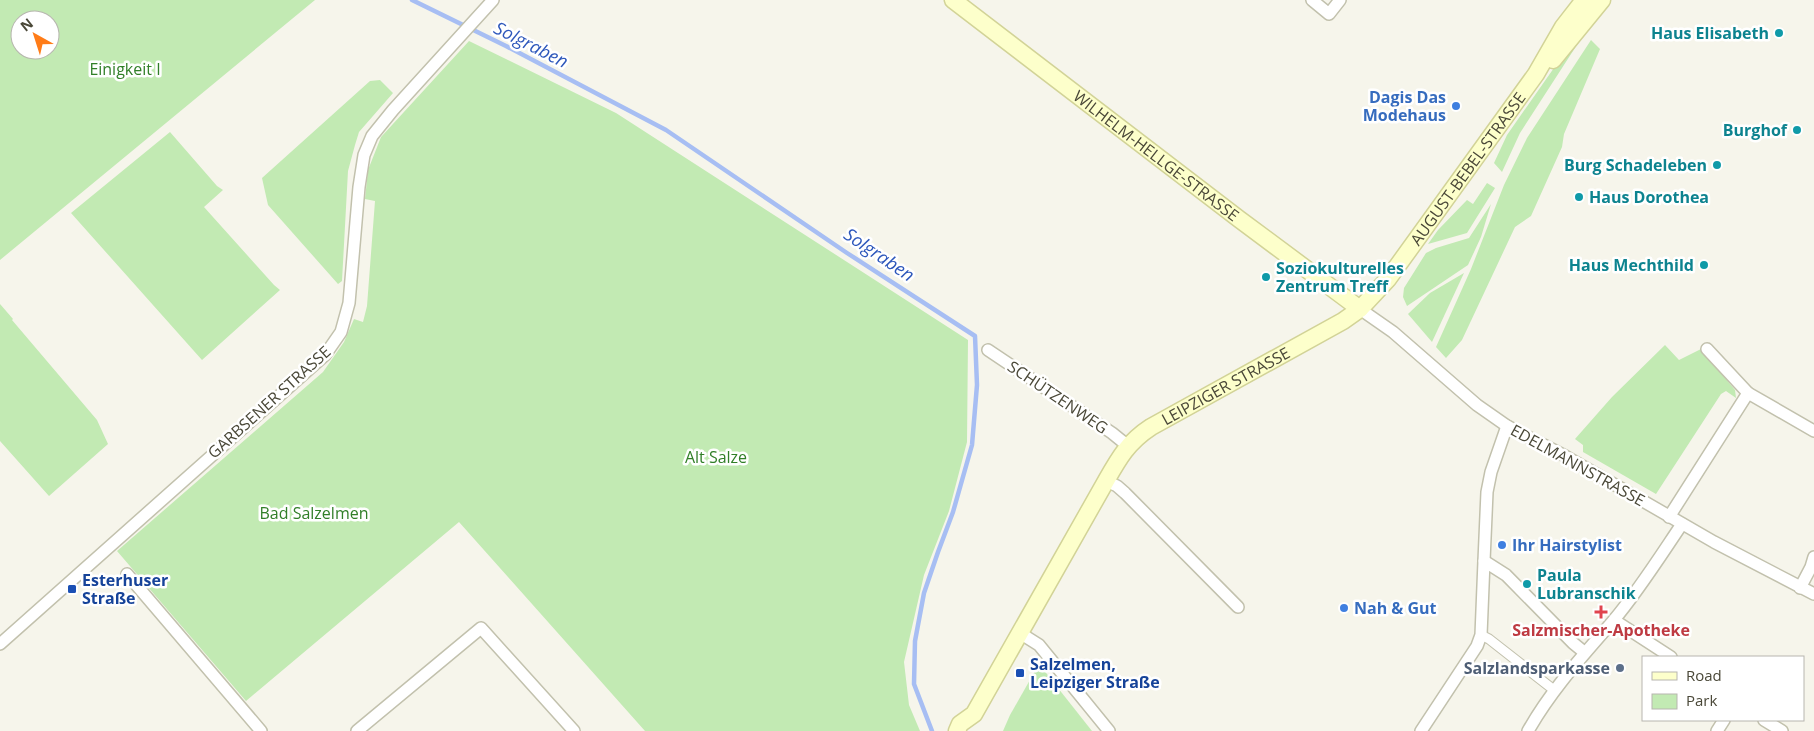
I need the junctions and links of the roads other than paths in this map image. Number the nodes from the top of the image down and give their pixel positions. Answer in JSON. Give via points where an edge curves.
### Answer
{"nodes":[{"id":1,"x":493,"y":0,"type":"edge"},
{"id":2,"x":953,"y":0,"type":"edge"},
{"id":3,"x":1312,"y":0,"type":"edge"},
{"id":4,"x":1340,"y":0,"type":"edge"},
{"id":5,"x":1584,"y":0,"type":"edge"},
{"id":6,"x":1602,"y":0,"type":"edge"},
{"id":7,"x":1536,"y":74,"type":"junction"},
{"id":8,"x":1360,"y":309,"type":"junction"},
{"id":9,"x":1707,"y":349,"type":"dead end"},
{"id":10,"x":988,"y":350,"type":"dead end"},
{"id":11,"x":1748,"y":392,"type":"junction"},
{"id":12,"x":1507,"y":426,"type":"junction"},
{"id":13,"x":1814,"y":431,"type":"edge"},
{"id":14,"x":1128,"y":446,"type":"junction"},
{"id":15,"x":1106,"y":481,"type":"junction"},
{"id":16,"x":1669,"y":517,"type":"junction"},
{"id":17,"x":1682,"y":524,"type":"junction"},
{"id":18,"x":1814,"y":557,"type":"edge"},
{"id":19,"x":1484,"y":561,"type":"junction"},
{"id":20,"x":127,"y":574,"type":"dead end"},
{"id":21,"x":1800,"y":588,"type":"junction"},
{"id":22,"x":1814,"y":594,"type":"edge"},
{"id":23,"x":1238,"y":607,"type":"dead end"},
{"id":24,"x":1614,"y":620,"type":"junction"},
{"id":25,"x":1020,"y":633,"type":"junction"},
{"id":26,"x":1481,"y":635,"type":"junction"},
{"id":27,"x":0,"y":644,"type":"edge"},
{"id":28,"x":1584,"y":652,"type":"junction"},
{"id":29,"x":1669,"y":656,"type":"edge"},
{"id":30,"x":1554,"y":690,"type":"junction"},
{"id":31,"x":974,"y":714,"type":"junction"},
{"id":32,"x":1766,"y":721,"type":"edge"},
{"id":33,"x":261,"y":731,"type":"edge"},
{"id":34,"x":357,"y":731,"type":"edge"},
{"id":35,"x":574,"y":731,"type":"edge"},
{"id":36,"x":957,"y":731,"type":"edge"},
{"id":37,"x":974,"y":731,"type":"edge"},
{"id":38,"x":1109,"y":731,"type":"edge"},
{"id":39,"x":1420,"y":731,"type":"edge"},
{"id":40,"x":1528,"y":731,"type":"edge"},
{"id":41,"x":1782,"y":731,"type":"edge"}],
"edges":[{"from":1,"to":27,"type":"street","name":"GARBSENER STRASSE","via":[[372,136],[364,155],[359,187],[349,303],[341,332],[326,355]]},
{"from":2,"to":8,"type":"main road","name":"WILHELM-HELLGE-STRASSE"},
{"from":3,"to":4,"type":"street","via":[[1329,14]]},
{"from":5,"to":7,"type":"main road","name":"AUGUST-BEBEL-STRASSE","via":[[1563,26]]},
{"from":6,"to":7,"type":"main road","name":"AUGUST-BEBEL-STRASSE","via":[[1555,58]]},
{"from":7,"to":8,"type":"main road","name":"AUGUST-BEBEL-STRASSE","via":[[1388,279]]},
{"from":8,"to":12,"type":"street","name":"EDELMANNSTRASSE","via":[[1393,332],[1484,411]]},
{"from":8,"to":14,"type":"main road","name":"LEIPZIGER STRASSE","via":[[1151,427]]},
{"from":9,"to":11,"type":"street"},
{"from":10,"to":14,"type":"street","name":"SCHÜTZENWEG"},
{"from":11,"to":13,"type":"street"},
{"from":11,"to":16,"type":"street"},
{"from":12,"to":16,"type":"street","name":"EDELMANNSTRASSE"},
{"from":12,"to":19,"type":"street","via":[[1487,492]]},
{"from":14,"to":15,"type":"main road","name":"LEIPZIGER STRASSE"},
{"from":15,"to":23,"type":"street","via":[[1125,493]]},
{"from":15,"to":25,"type":"main road","name":"LEIPZIGER STRASSE"},
{"from":16,"to":17,"type":"street","name":"EDELMANNSTRASSE"},
{"from":17,"to":21,"type":"street","name":"EDELMANNSTRASSE"},
{"from":17,"to":24,"type":"street"},
{"from":18,"to":21,"type":"street"},
{"from":19,"to":26,"type":"street"},
{"from":19,"to":28,"type":"street","via":[[1506,575]]},
{"from":20,"to":33,"type":"street"},
{"from":21,"to":22,"type":"street","name":"EDELMANNSTRASSE"},
{"from":24,"to":28,"type":"street"},
{"from":24,"to":29,"type":"street"},
{"from":25,"to":31,"type":"main road","name":"LEIPZIGER STRASSE"},
{"from":25,"to":38,"type":"street","via":[[1040,645]]},
{"from":26,"to":30,"type":"street"},
{"from":26,"to":39,"type":"street","via":[[1472,656]]},
{"from":28,"to":30,"type":"street"},
{"from":30,"to":40,"type":"street"},
{"from":31,"to":36,"type":"main road","name":"LEIPZIGER STRASSE","via":[[960,724]]},
{"from":31,"to":37,"type":"main road","name":"LEIPZIGER STRASSE"},
{"from":32,"to":41,"type":"street"},
{"from":34,"to":35,"type":"street","via":[[482,628]]}]}
